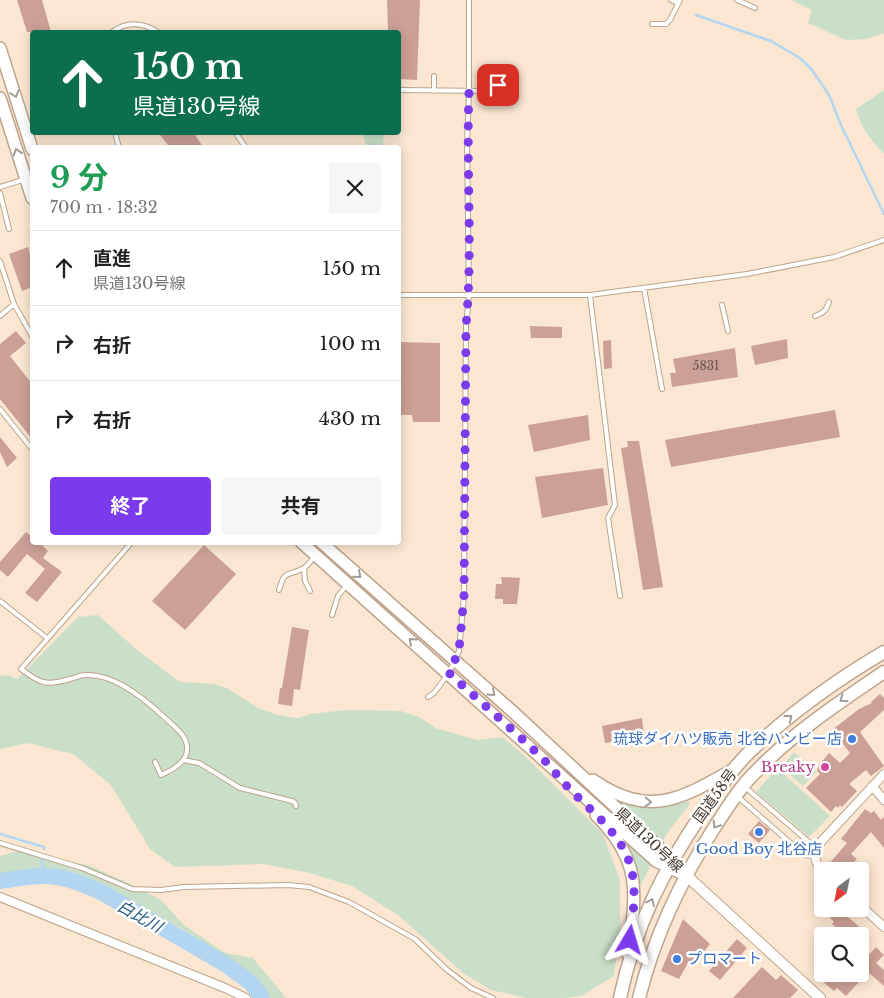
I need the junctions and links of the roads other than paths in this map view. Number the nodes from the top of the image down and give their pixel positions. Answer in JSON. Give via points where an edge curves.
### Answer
{"nodes":[{"id":1,"x":469,"y":0,"type":"edge"},
{"id":2,"x":671,"y":0,"type":"edge"},
{"id":3,"x":737,"y":0,"type":"edge"},
{"id":4,"x":679,"y":2,"type":"edge"},
{"id":5,"x":755,"y":8,"type":"dead end"},
{"id":6,"x":652,"y":24,"type":"dead end"},
{"id":7,"x":116,"y":30,"type":"edge"},
{"id":8,"x":154,"y":30,"type":"edge"},
{"id":9,"x":0,"y":48,"type":"edge"},
{"id":10,"x":500,"y":73,"type":"dead end"},
{"id":11,"x":434,"y":76,"type":"dead end"},
{"id":12,"x":401,"y":90,"type":"edge"},
{"id":13,"x":434,"y":91,"type":"junction"},
{"id":14,"x":469,"y":92,"type":"junction"},
{"id":15,"x":0,"y":98,"type":"edge"},
{"id":16,"x":31,"y":145,"type":"edge"},
{"id":17,"x":29,"y":178,"type":"edge"},
{"id":18,"x":0,"y":187,"type":"edge"},
{"id":19,"x":0,"y":193,"type":"edge"},
{"id":20,"x":9,"y":229,"type":"dead end"},
{"id":21,"x":884,"y":240,"type":"edge"},
{"id":22,"x":0,"y":261,"type":"edge"},
{"id":23,"x":644,"y":288,"type":"junction"},
{"id":24,"x":401,"y":295,"type":"edge"},
{"id":25,"x":590,"y":295,"type":"junction"},
{"id":26,"x":469,"y":296,"type":"junction"},
{"id":27,"x":829,"y":302,"type":"dead end"},
{"id":28,"x":14,"y":304,"type":"junction"},
{"id":29,"x":722,"y":305,"type":"dead end"},
{"id":30,"x":0,"y":316,"type":"edge"},
{"id":31,"x":815,"y":316,"type":"dead end"},
{"id":32,"x":728,"y":331,"type":"dead end"},
{"id":33,"x":30,"y":332,"type":"edge"},
{"id":34,"x":662,"y":389,"type":"dead end"},
{"id":35,"x":0,"y":409,"type":"edge"},
{"id":36,"x":30,"y":446,"type":"edge"},
{"id":37,"x":129,"y":545,"type":"edge"},
{"id":38,"x":304,"y":545,"type":"edge"},
{"id":39,"x":324,"y":545,"type":"edge"},
{"id":40,"x":316,"y":555,"type":"junction"},
{"id":41,"x":304,"y":568,"type":"junction"},
{"id":42,"x":347,"y":584,"type":"junction"},
{"id":43,"x":279,"y":590,"type":"dead end"},
{"id":44,"x":310,"y":591,"type":"dead end"},
{"id":45,"x":620,"y":596,"type":"dead end"},
{"id":46,"x":0,"y":601,"type":"edge"},
{"id":47,"x":332,"y":615,"type":"dead end"},
{"id":48,"x":47,"y":638,"type":"junction"},
{"id":49,"x":884,"y":652,"type":"edge"},
{"id":50,"x":455,"y":660,"type":"junction"},
{"id":51,"x":884,"y":672,"type":"edge"},
{"id":52,"x":449,"y":673,"type":"junction"},
{"id":53,"x":428,"y":697,"type":"dead end"},
{"id":54,"x":559,"y":756,"type":"junction"},
{"id":55,"x":183,"y":760,"type":"junction"},
{"id":56,"x":546,"y":761,"type":"junction"},
{"id":57,"x":154,"y":762,"type":"dead end"},
{"id":58,"x":732,"y":770,"type":"junction"},
{"id":59,"x":884,"y":774,"type":"edge"},
{"id":60,"x":872,"y":786,"type":"junction"},
{"id":61,"x":740,"y":790,"type":"junction"},
{"id":62,"x":884,"y":800,"type":"edge"},
{"id":63,"x":296,"y":806,"type":"dead end"},
{"id":64,"x":0,"y":843,"type":"edge"},
{"id":65,"x":816,"y":852,"type":"junction"},
{"id":66,"x":815,"y":862,"type":"edge"},
{"id":67,"x":671,"y":863,"type":"junction"},
{"id":68,"x":686,"y":876,"type":"junction"},
{"id":69,"x":0,"y":897,"type":"edge"},
{"id":70,"x":869,"y":913,"type":"edge"},
{"id":71,"x":884,"y":927,"type":"edge"},
{"id":72,"x":625,"y":973,"type":"junction"},
{"id":73,"x":246,"y":998,"type":"edge"},
{"id":74,"x":493,"y":998,"type":"edge"},
{"id":75,"x":620,"y":998,"type":"edge"},
{"id":76,"x":639,"y":998,"type":"edge"},
{"id":77,"x":820,"y":998,"type":"edge"}],
"edges":[{"from":1,"to":14,"type":"lane"},
{"from":2,"to":4,"type":"lane"},
{"from":3,"to":5,"type":"lane"},
{"from":4,"to":6,"type":"lane","via":[[666,24]]},
{"from":7,"to":8,"type":"lane","via":[[133,23]]},
{"from":9,"to":16,"type":"main road","one_way":true},
{"from":10,"to":14,"type":"lane","via":[[494,90]]},
{"from":11,"to":13,"type":"lane"},
{"from":12,"to":13,"type":"lane"},
{"from":13,"to":14,"type":"lane"},
{"from":14,"to":26,"type":"lane"},
{"from":17,"to":15,"type":"main road","one_way":true},
{"from":17,"to":18,"type":"lane"},
{"from":19,"to":20,"type":"lane"},
{"from":21,"to":23,"type":"lane","via":[[834,257]]},
{"from":22,"to":28,"type":"lane"},
{"from":23,"to":25,"type":"lane"},
{"from":23,"to":34,"type":"lane"},
{"from":24,"to":26,"type":"lane"},
{"from":25,"to":26,"type":"lane"},
{"from":25,"to":45,"type":"lane","via":[[614,505],[608,518]]},
{"from":26,"to":50,"type":"lane","via":[[464,596],[459,651]]},
{"from":27,"to":31,"type":"lane","via":[[827,309]]},
{"from":28,"to":30,"type":"lane"},
{"from":28,"to":33,"type":"lane"},
{"from":29,"to":32,"type":"lane"},
{"from":35,"to":36,"type":"lane"},
{"from":37,"to":48,"type":"lane"},
{"from":38,"to":40,"type":"main road","name":"県道130号線"},
{"from":39,"to":50,"type":"main road","name":"県道130号線","one_way":true},
{"from":40,"to":41,"type":"lane"},
{"from":40,"to":42,"type":"main road","name":"県道130号線"},
{"from":41,"to":43,"type":"lane","via":[[290,572]]},
{"from":41,"to":44,"type":"lane"},
{"from":42,"to":47,"type":"lane","via":[[338,596]]},
{"from":52,"to":42,"type":"main road","name":"県道130号線","one_way":true},
{"from":46,"to":48,"type":"lane"},
{"from":48,"to":55,"type":"lane","via":[[21,669],[47,684],[85,675],[99,676],[123,685],[140,695],[185,737],[188,749]]},
{"from":58,"to":49,"type":"highway","name":"国道58号","one_way":true,"via":[[789,717]]},
{"from":50,"to":52,"type":"lane"},
{"from":50,"to":54,"type":"main road","name":"県道130号線","one_way":true},
{"from":51,"to":61,"type":"highway","name":"国道58号","one_way":true,"via":[[792,739]]},
{"from":52,"to":53,"type":"lane"},
{"from":52,"to":56,"type":"main road","name":"県道130号線"},
{"from":54,"to":58,"type":"main road","one_way":true,"via":[[606,789],[640,802],[668,800],[693,792]]},
{"from":54,"to":67,"type":"main road","name":"県道130号線"},
{"from":55,"to":57,"type":"lane","via":[[161,775]]},
{"from":55,"to":63,"type":"lane","via":[[199,763],[240,788],[292,801]]},
{"from":56,"to":67,"type":"main road","name":"県道130号線","via":[[656,861]]},
{"from":56,"to":72,"type":"main road","via":[[618,840],[627,855],[632,872],[634,908]]},
{"from":58,"to":67,"type":"highway","name":"国道58号"},
{"from":59,"to":60,"type":"street"},
{"from":60,"to":62,"type":"street"},
{"from":60,"to":65,"type":"street","via":[[818,845]]},
{"from":61,"to":65,"type":"lane"},
{"from":61,"to":65,"type":"lane","via":[[804,855]]},
{"from":61,"to":68,"type":"highway","name":"国道58号","one_way":true},
{"from":64,"to":74,"type":"lane","via":[[82,868],[132,888],[308,887],[349,902],[415,939],[471,988]]},
{"from":65,"to":66,"type":"street"},
{"from":67,"to":68,"type":"main road","name":"県道130号線"},
{"from":72,"to":67,"type":"highway","name":"国道58号","one_way":true,"via":[[642,922]]},
{"from":68,"to":76,"type":"highway","name":"国道58号","via":[[653,950]]},
{"from":68,"to":77,"type":"street"},
{"from":69,"to":73,"type":"street"},
{"from":70,"to":71,"type":"street"},
{"from":72,"to":75,"type":"highway","name":"国道58号"}]}
